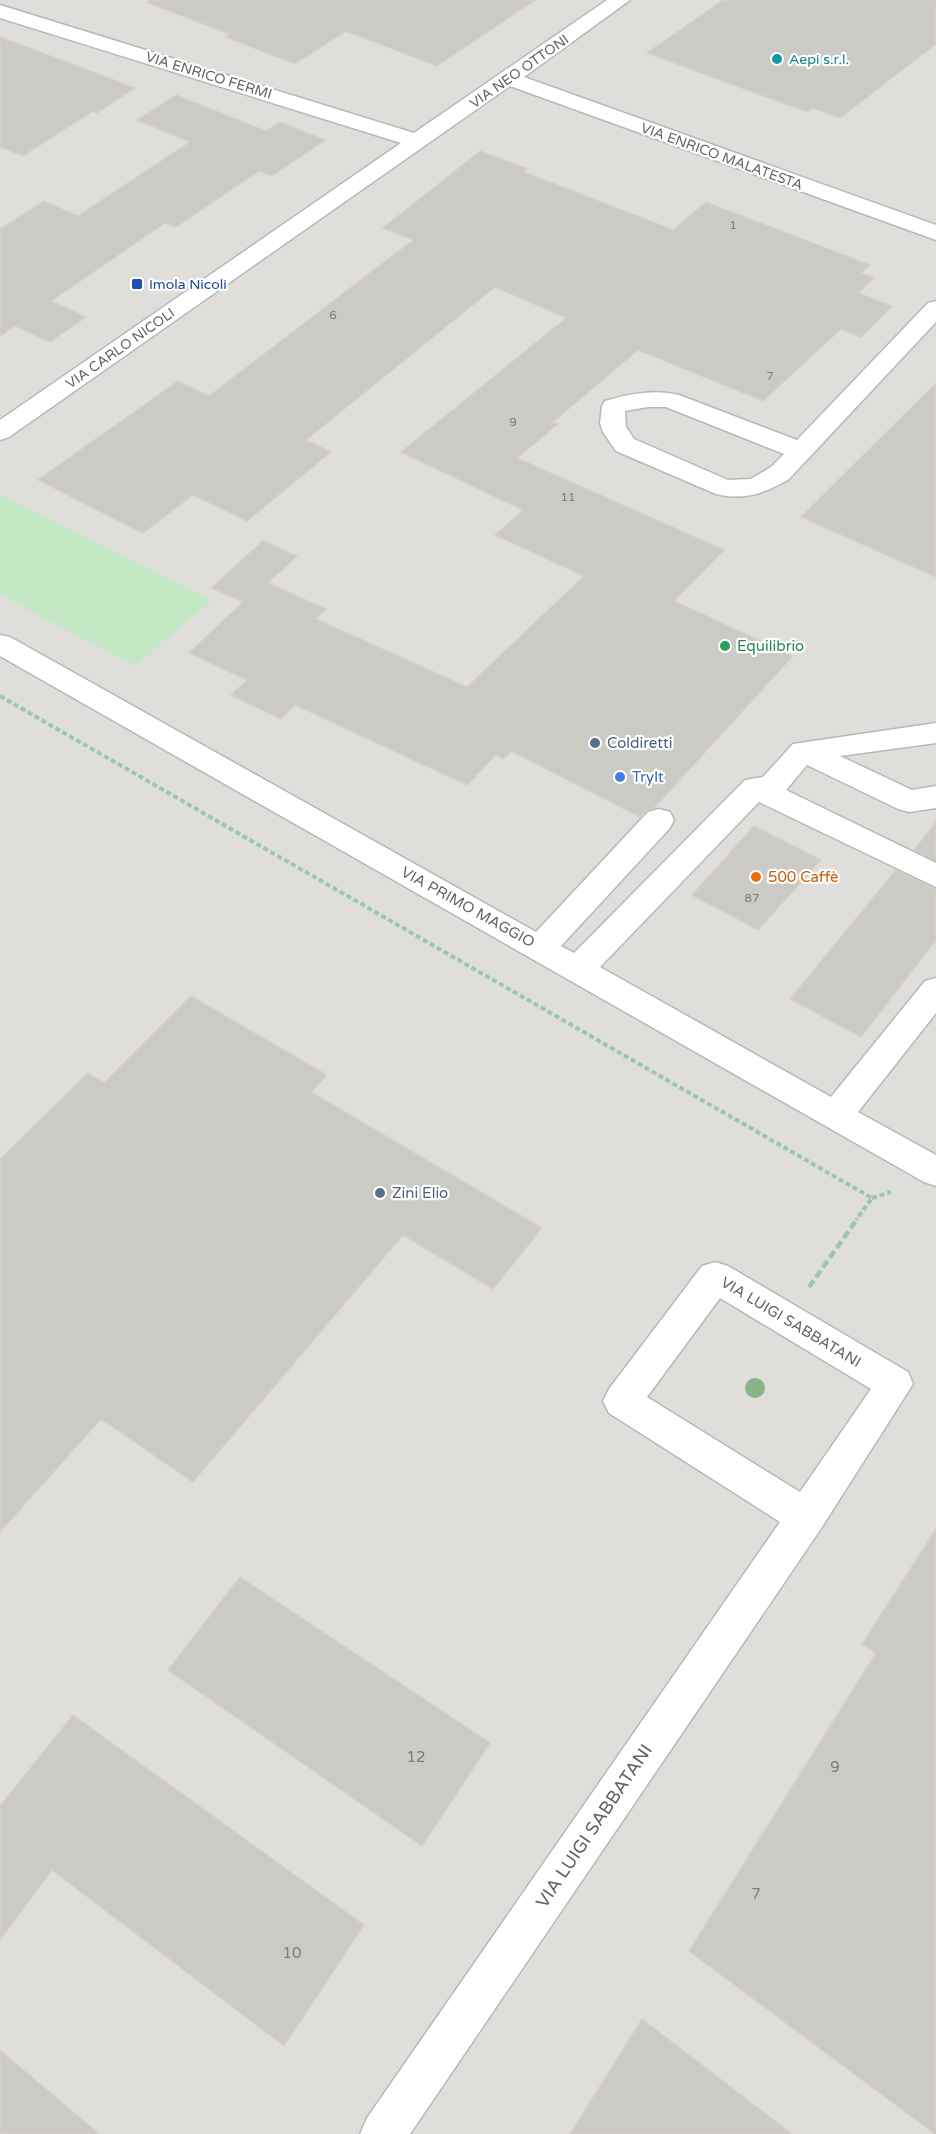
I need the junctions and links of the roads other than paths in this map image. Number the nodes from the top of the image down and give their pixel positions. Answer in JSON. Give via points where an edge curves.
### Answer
{"nodes":[{"id":1,"x":620,"y":0,"type":"edge"},
{"id":2,"x":0,"y":10,"type":"edge"},
{"id":3,"x":508,"y":78,"type":"junction"},
{"id":4,"x":417,"y":141,"type":"junction"},
{"id":5,"x":936,"y":233,"type":"edge"},
{"id":6,"x":936,"y":308,"type":"edge"},
{"id":7,"x":0,"y":432,"type":"edge"},
{"id":8,"x":801,"y":451,"type":"junction"},
{"id":9,"x":0,"y":644,"type":"edge"},
{"id":10,"x":936,"y":733,"type":"edge"},
{"id":11,"x":803,"y":751,"type":"junction"},
{"id":12,"x":755,"y":788,"type":"junction"},
{"id":13,"x":936,"y":797,"type":"edge"},
{"id":14,"x":659,"y":820,"type":"dead end"},
{"id":15,"x":936,"y":876,"type":"edge"},
{"id":16,"x":540,"y":948,"type":"junction"},
{"id":17,"x":578,"y":969,"type":"junction"},
{"id":18,"x":936,"y":990,"type":"edge"},
{"id":19,"x":836,"y":1115,"type":"junction"},
{"id":20,"x":936,"y":1172,"type":"edge"},
{"id":21,"x":806,"y":1517,"type":"junction"},
{"id":22,"x":383,"y":2134,"type":"edge"}],
"edges":[{"from":1,"to":3,"type":"street","name":"VIA NEO OTTONI"},
{"from":2,"to":4,"type":"street","name":"VIA ENRICO FERMI"},
{"from":3,"to":4,"type":"street","name":"VIA NEO OTTONI"},
{"from":3,"to":5,"type":"street","name":"VIA ENRICO MALATESTA"},
{"from":4,"to":7,"type":"street","name":"VIA CARLO NICOLI"},
{"from":6,"to":8,"type":"street"},
{"from":8,"to":8,"type":"street","via":[[780,473],[756,487],[725,488],[625,445],[610,420],[614,406],[646,398],[670,400]]},
{"from":9,"to":16,"type":"street","name":"VIA PRIMO MAGGIO"},
{"from":10,"to":11,"type":"street"},
{"from":11,"to":12,"type":"street","via":[[771,788]]},
{"from":11,"to":13,"type":"street","via":[[909,801]]},
{"from":12,"to":15,"type":"street"},
{"from":12,"to":17,"type":"street"},
{"from":14,"to":16,"type":"street"},
{"from":16,"to":17,"type":"street","name":"VIA PRIMO MAGGIO"},
{"from":17,"to":19,"type":"street","name":"VIA PRIMO MAGGIO"},
{"from":18,"to":19,"type":"street"},
{"from":19,"to":20,"type":"street","name":"VIA PRIMO MAGGIO"},
{"from":21,"to":21,"type":"street","name":"VIA LUIGI SABBATANI","via":[[621,1401],[715,1277],[895,1384]]},
{"from":21,"to":22,"type":"street","name":"VIA LUIGI SABBATANI"}]}
